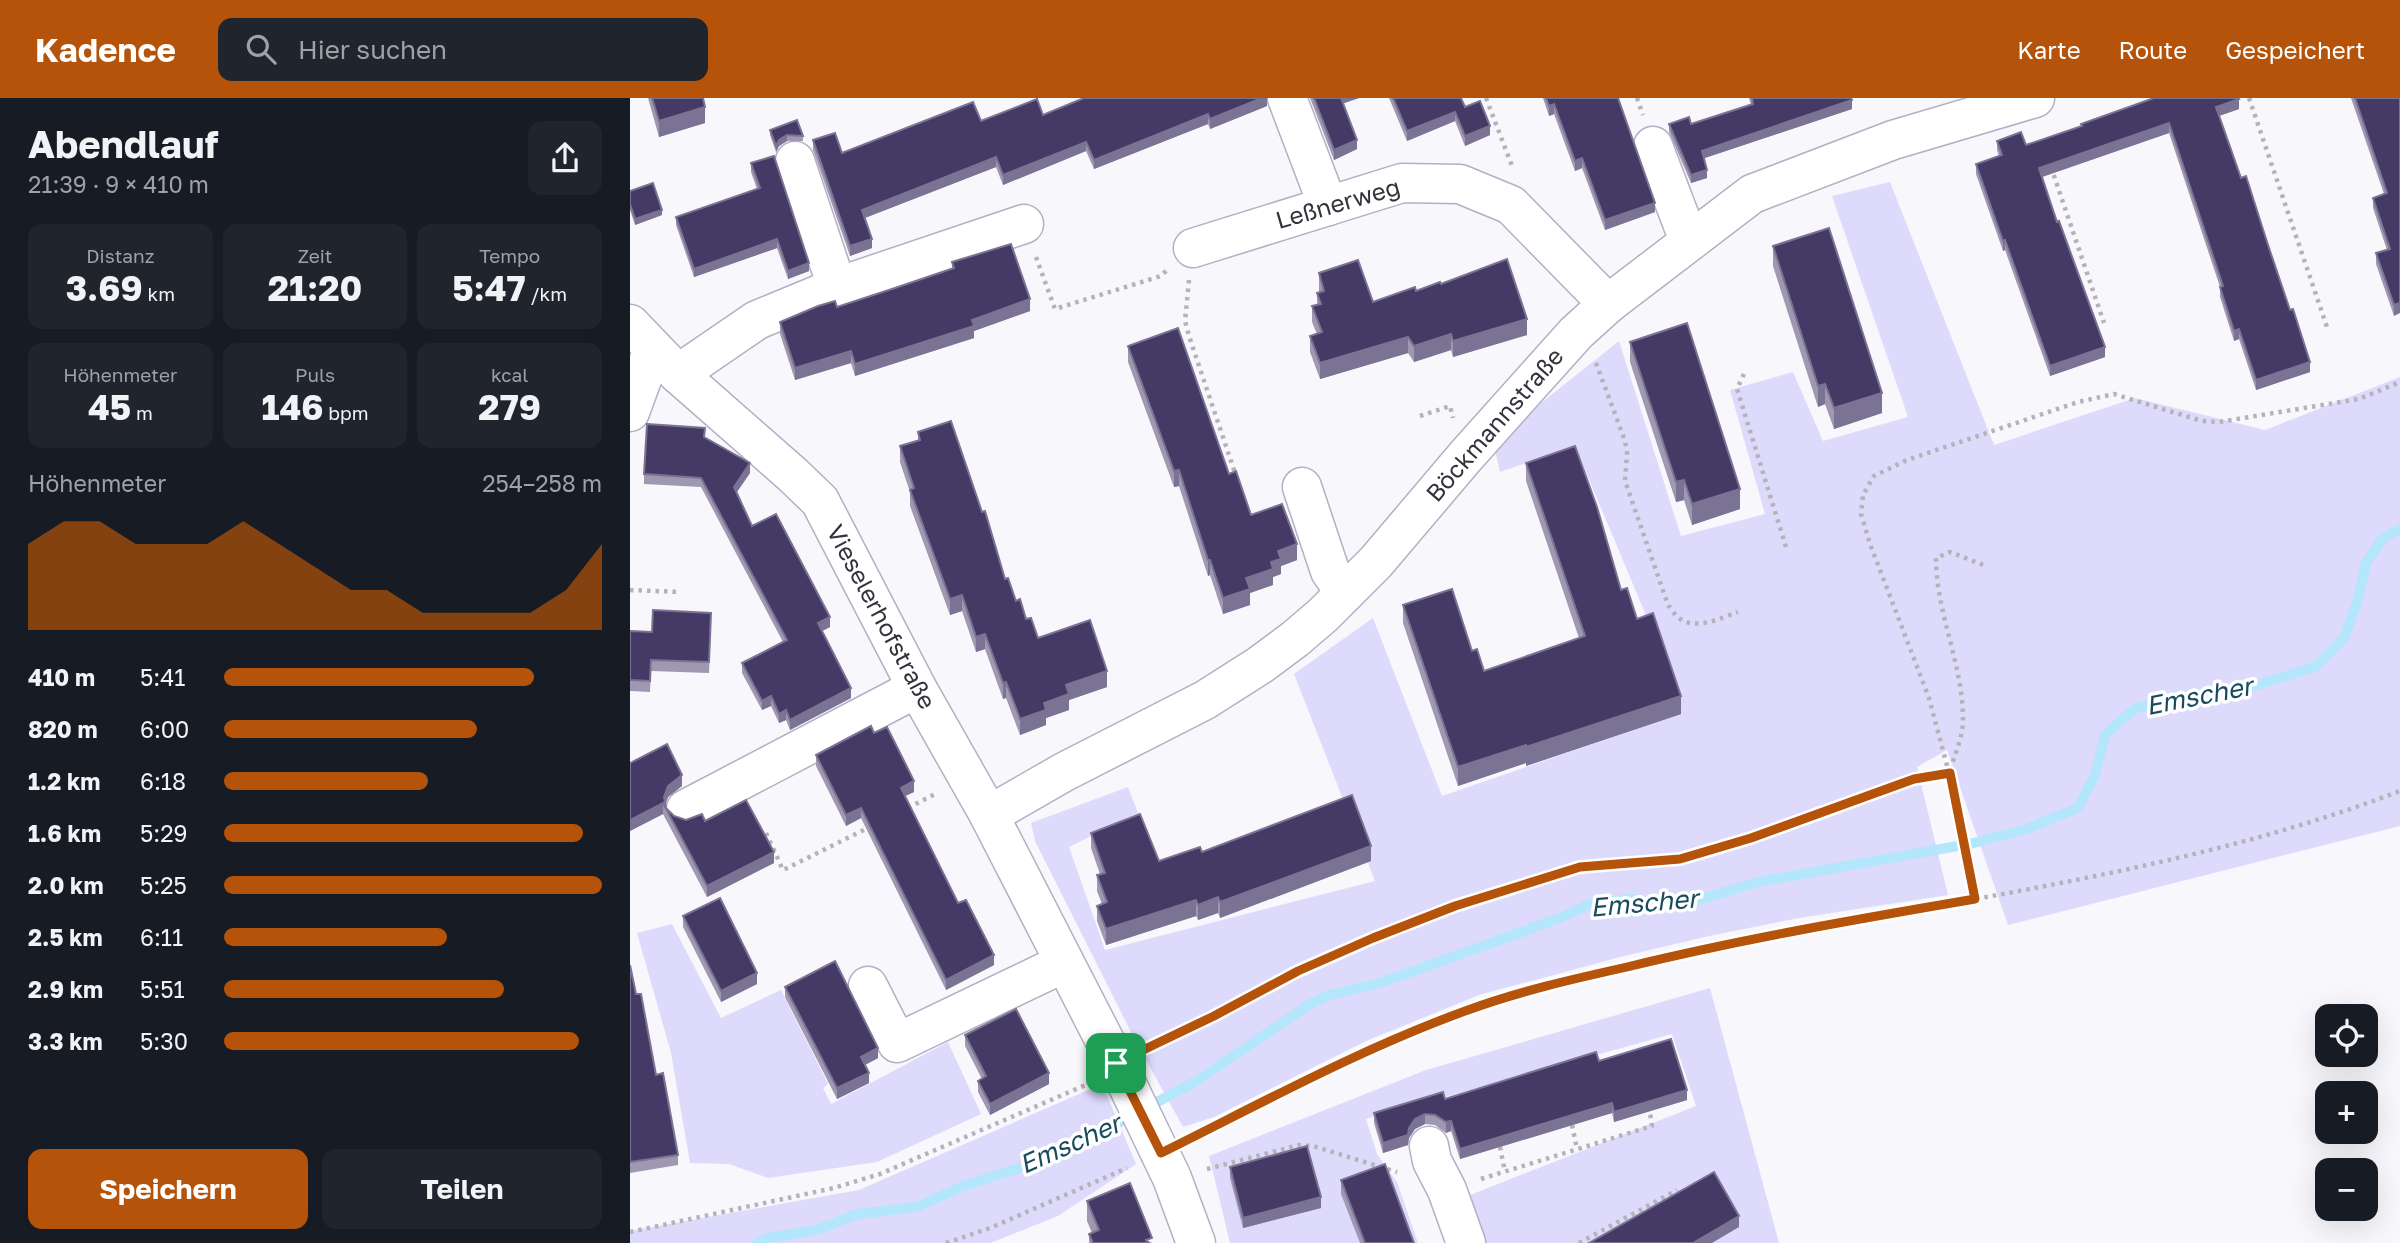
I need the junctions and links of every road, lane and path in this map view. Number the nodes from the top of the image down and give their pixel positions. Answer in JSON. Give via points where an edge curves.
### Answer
{"nodes":[{"id":1,"x":1287,"y":98,"type":"edge"},
{"id":2,"x":1486,"y":98,"type":"edge"},
{"id":3,"x":2249,"y":98,"type":"edge"},
{"id":4,"x":2014,"y":101,"type":"edge"},
{"id":5,"x":1653,"y":146,"type":"dead end"},
{"id":6,"x":795,"y":161,"type":"dead end"},
{"id":7,"x":2051,"y":166,"type":"edge"},
{"id":8,"x":1511,"y":205,"type":"junction"},
{"id":9,"x":1328,"y":206,"type":"junction"},
{"id":10,"x":1024,"y":224,"type":"joint"},
{"id":11,"x":1689,"y":242,"type":"junction"},
{"id":12,"x":1193,"y":248,"type":"joint"},
{"id":13,"x":836,"y":288,"type":"junction"},
{"id":14,"x":1608,"y":304,"type":"junction"},
{"id":15,"x":1185,"y":320,"type":"dead end"},
{"id":16,"x":2104,"y":323,"type":"dead end"},
{"id":17,"x":2328,"y":330,"type":"dead end"},
{"id":18,"x":1576,"y":333,"type":"junction"},
{"id":19,"x":654,"y":349,"type":"edge"},
{"id":20,"x":1744,"y":374,"type":"dead end"},
{"id":21,"x":2400,"y":382,"type":"edge"},
{"id":22,"x":1445,"y":407,"type":"dead end"},
{"id":23,"x":630,"y":412,"type":"edge"},
{"id":24,"x":1420,"y":416,"type":"dead end"},
{"id":25,"x":1237,"y":479,"type":"edge"},
{"id":26,"x":1302,"y":487,"type":"dead end"},
{"id":27,"x":1787,"y":550,"type":"dead end"},
{"id":28,"x":1986,"y":566,"type":"dead end"},
{"id":29,"x":630,"y":590,"type":"edge"},
{"id":30,"x":680,"y":592,"type":"dead end"},
{"id":31,"x":1345,"y":593,"type":"junction"},
{"id":32,"x":1738,"y":612,"type":"dead end"},
{"id":33,"x":917,"y":688,"type":"junction"},
{"id":34,"x":1950,"y":773,"type":"junction"},
{"id":35,"x":966,"y":779,"type":"junction"},
{"id":36,"x":2400,"y":791,"type":"edge"},
{"id":37,"x":687,"y":809,"type":"dead end"},
{"id":38,"x":905,"y":809,"type":"edge"},
{"id":39,"x":989,"y":815,"type":"junction"},
{"id":40,"x":881,"y":821,"type":"edge"},
{"id":41,"x":766,"y":833,"type":"edge"},
{"id":42,"x":1975,"y":899,"type":"junction"},
{"id":43,"x":1064,"y":963,"type":"junction"},
{"id":44,"x":868,"y":986,"type":"dead end"},
{"id":45,"x":1120,"y":1071,"type":"junction"},
{"id":46,"x":1650,"y":1112,"type":"edge"},
{"id":47,"x":1572,"y":1125,"type":"edge"},
{"id":48,"x":1500,"y":1147,"type":"edge"},
{"id":49,"x":1577,"y":1149,"type":"junction"},
{"id":50,"x":1163,"y":1158,"type":"junction"},
{"id":51,"x":1436,"y":1166,"type":"junction"},
{"id":52,"x":1505,"y":1172,"type":"junction"},
{"id":53,"x":1677,"y":1189,"type":"edge"},
{"id":54,"x":630,"y":1232,"type":"edge"},
{"id":55,"x":946,"y":1243,"type":"edge"},
{"id":56,"x":1196,"y":1243,"type":"edge"},
{"id":57,"x":1466,"y":1243,"type":"edge"},
{"id":58,"x":1579,"y":1243,"type":"edge"}],
"edges":[{"from":1,"to":9,"type":"street"},
{"from":2,"to":8,"type":"path","via":[[1514,173]]},
{"from":3,"to":17,"type":"path"},
{"from":4,"to":11,"type":"street","name":"Böckmannstraße","via":[[1893,140],[1752,194]]},
{"from":5,"to":11,"type":"street"},
{"from":6,"to":13,"type":"street"},
{"from":7,"to":16,"type":"path"},
{"from":8,"to":9,"type":"street","name":"Leßnerweg","via":[[1460,184],[1402,183]]},
{"from":8,"to":14,"type":"street","name":"Leßnerweg"},
{"from":9,"to":12,"type":"street","name":"Leßnerweg"},
{"from":10,"to":12,"type":"path","via":[[1055,309],[1161,276]]},
{"from":10,"to":13,"type":"street"},
{"from":11,"to":14,"type":"street","name":"Böckmannstraße"},
{"from":13,"to":19,"type":"street","via":[[757,320]]},
{"from":14,"to":18,"type":"street","name":"Böckmannstraße"},
{"from":15,"to":25,"type":"path"},
{"from":18,"to":31,"type":"street","name":"Böckmannstraße"},
{"from":18,"to":32,"type":"path","via":[[1594,358],[1625,441],[1625,481],[1668,605],[1678,618],[1690,623],[1706,623]]},
{"from":19,"to":23,"type":"street"},
{"from":19,"to":33,"type":"street","name":"Vieselerhofstraße","via":[[820,501]]},
{"from":20,"to":27,"type":"path","via":[[1737,389]]},
{"from":21,"to":34,"type":"path","via":[[2359,399],[2218,422],[2114,394],[1941,448],[1874,476],[1863,495],[1861,514],[1929,698]]},
{"from":22,"to":24,"type":"path"},
{"from":26,"to":31,"type":"street","via":[[1330,571]]},
{"from":28,"to":34,"type":"path","via":[[1950,552],[1936,558],[1936,583],[1961,682],[1963,723]]},
{"from":29,"to":30,"type":"path"},
{"from":31,"to":39,"type":"street","name":"Böckmannstraße","via":[[1294,639],[1216,693]]},
{"from":33,"to":35,"type":"street","name":"Vieselerhofstraße"},
{"from":33,"to":37,"type":"street"},
{"from":34,"to":42,"type":"path"},
{"from":34,"to":45,"type":"path","via":[[1914,779],[1680,859],[1580,867],[1455,906],[1298,971]]},
{"from":35,"to":38,"type":"path"},
{"from":35,"to":39,"type":"street","name":"Vieselerhofstraße"},
{"from":36,"to":42,"type":"path","via":[[2285,830]]},
{"from":39,"to":43,"type":"street","name":"Vieselerhofstraße"},
{"from":40,"to":41,"type":"path","via":[[783,870]]},
{"from":42,"to":50,"type":"path","via":[[1687,952],[1537,988],[1468,1010],[1352,1058]]},
{"from":43,"to":44,"type":"street","via":[[897,1043]]},
{"from":43,"to":45,"type":"street","name":"Vieselerhofstraße"},
{"from":45,"to":50,"type":"street","name":"Vieselerhofstraße"},
{"from":45,"to":54,"type":"path","via":[[880,1174]]},
{"from":46,"to":49,"type":"path","via":[[1652,1126]]},
{"from":47,"to":49,"type":"path"},
{"from":48,"to":52,"type":"path"},
{"from":49,"to":52,"type":"path"},
{"from":50,"to":51,"type":"path","via":[[1298,1144],[1398,1172]]},
{"from":50,"to":55,"type":"path"},
{"from":50,"to":56,"type":"street","name":"Vieselerhofstraße"},
{"from":51,"to":52,"type":"path"},
{"from":51,"to":57,"type":"street"},
{"from":53,"to":58,"type":"path"}]}
